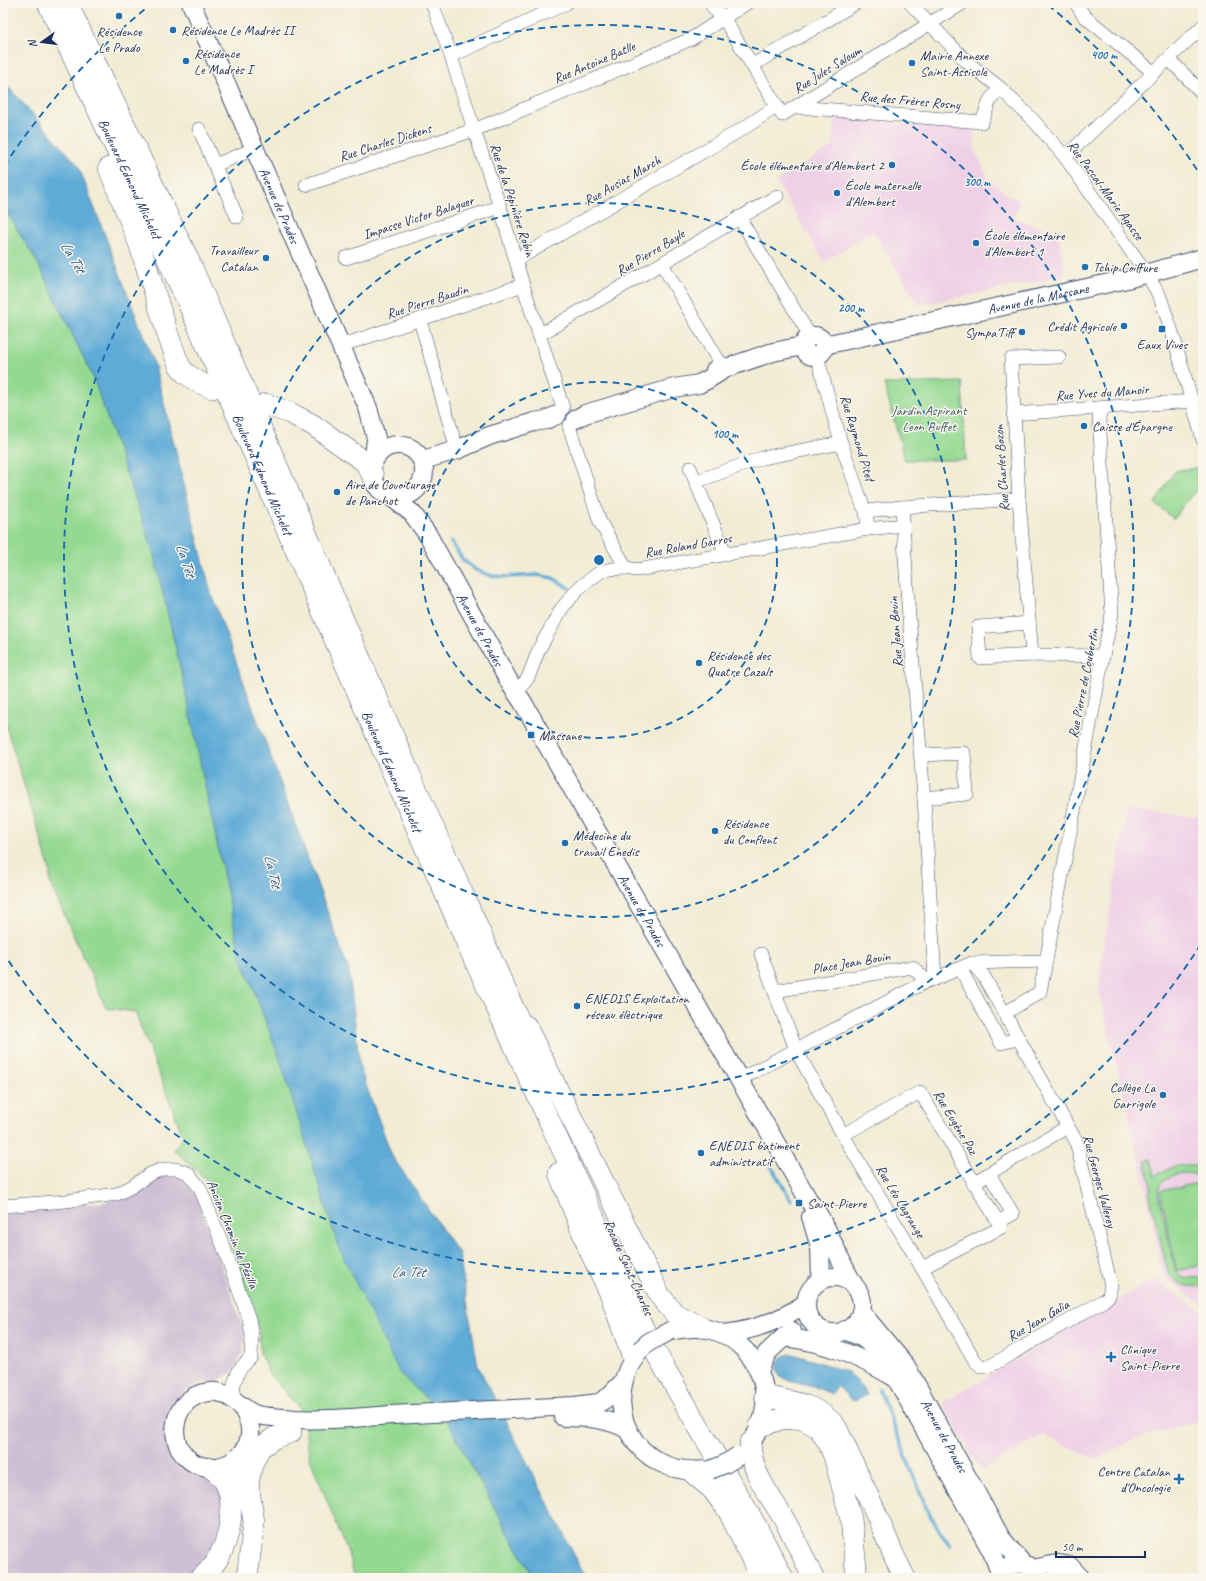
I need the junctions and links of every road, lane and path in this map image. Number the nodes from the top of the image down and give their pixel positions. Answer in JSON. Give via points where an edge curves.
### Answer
{"nodes":[{"id":1,"x":36,"y":3,"type":"edge"},
{"id":2,"x":48,"y":3,"type":"edge"},
{"id":3,"x":67,"y":3,"type":"edge"},
{"id":4,"x":82,"y":3,"type":"edge"},
{"id":5,"x":191,"y":3,"type":"edge"},
{"id":6,"x":432,"y":3,"type":"edge"},
{"id":7,"x":567,"y":3,"type":"edge"},
{"id":8,"x":710,"y":3,"type":"edge"},
{"id":9,"x":747,"y":3,"type":"edge"},
{"id":10,"x":856,"y":3,"type":"edge"},
{"id":11,"x":910,"y":3,"type":"edge"},
{"id":12,"x":962,"y":3,"type":"edge"},
{"id":13,"x":1076,"y":3,"type":"edge"},
{"id":14,"x":723,"y":17,"type":"junction"},
{"id":15,"x":929,"y":24,"type":"junction"},
{"id":16,"x":1203,"y":26,"type":"edge"},
{"id":17,"x":451,"y":56,"type":"junction"},
{"id":18,"x":1169,"y":59,"type":"junction"},
{"id":19,"x":753,"y":65,"type":"junction"},
{"id":20,"x":1153,"y":72,"type":"junction"},
{"id":21,"x":1000,"y":88,"type":"junction"},
{"id":22,"x":1203,"y":94,"type":"edge"},
{"id":23,"x":777,"y":106,"type":"junction"},
{"id":24,"x":796,"y":107,"type":"junction"},
{"id":25,"x":199,"y":129,"type":"dead end"},
{"id":26,"x":474,"y":130,"type":"junction"},
{"id":27,"x":254,"y":149,"type":"junction"},
{"id":28,"x":1065,"y":157,"type":"junction"},
{"id":29,"x":215,"y":165,"type":"junction"},
{"id":30,"x":306,"y":185,"type":"dead end"},
{"id":31,"x":120,"y":193,"type":"junction"},
{"id":32,"x":777,"y":196,"type":"dead end"},
{"id":33,"x":139,"y":200,"type":"junction"},
{"id":34,"x":500,"y":206,"type":"junction"},
{"id":35,"x":237,"y":217,"type":"dead end"},
{"id":36,"x":739,"y":217,"type":"junction"},
{"id":37,"x":346,"y":258,"type":"dead end"},
{"id":38,"x":1203,"y":258,"type":"edge"},
{"id":39,"x":516,"y":260,"type":"junction"},
{"id":40,"x":189,"y":262,"type":"junction"},
{"id":41,"x":662,"y":264,"type":"junction"},
{"id":42,"x":1148,"y":274,"type":"junction"},
{"id":43,"x":522,"y":285,"type":"junction"},
{"id":44,"x":420,"y":320,"type":"junction"},
{"id":45,"x":539,"y":335,"type":"junction"},
{"id":46,"x":340,"y":346,"type":"junction"},
{"id":47,"x":813,"y":346,"type":"junction"},
{"id":48,"x":1059,"y":357,"type":"dead end"},
{"id":49,"x":726,"y":368,"type":"junction"},
{"id":50,"x":212,"y":388,"type":"dead end"},
{"id":51,"x":1192,"y":401,"type":"junction"},
{"id":52,"x":265,"y":404,"type":"dead end"},
{"id":53,"x":368,"y":408,"type":"junction"},
{"id":54,"x":1101,"y":408,"type":"junction"},
{"id":55,"x":1013,"y":414,"type":"junction"},
{"id":56,"x":566,"y":417,"type":"junction"},
{"id":57,"x":1203,"y":440,"type":"edge"},
{"id":58,"x":842,"y":443,"type":"junction"},
{"id":59,"x":399,"y":444,"type":"junction"},
{"id":60,"x":457,"y":450,"type":"junction"},
{"id":61,"x":423,"y":460,"type":"junction"},
{"id":62,"x":373,"y":468,"type":"junction"},
{"id":63,"x":690,"y":468,"type":"dead end"},
{"id":64,"x":697,"y":481,"type":"junction"},
{"id":65,"x":417,"y":489,"type":"junction"},
{"id":66,"x":390,"y":496,"type":"junction"},
{"id":67,"x":1019,"y":500,"type":"junction"},
{"id":68,"x":902,"y":507,"type":"junction"},
{"id":69,"x":866,"y":511,"type":"junction"},
{"id":70,"x":904,"y":525,"type":"junction"},
{"id":71,"x":868,"y":529,"type":"junction"},
{"id":72,"x":428,"y":535,"type":"junction"},
{"id":73,"x":726,"y":555,"type":"junction"},
{"id":74,"x":626,"y":568,"type":"junction"},
{"id":75,"x":1029,"y":623,"type":"junction"},
{"id":76,"x":1032,"y":655,"type":"junction"},
{"id":77,"x":1103,"y":656,"type":"junction"},
{"id":78,"x":516,"y":692,"type":"junction"},
{"id":79,"x":921,"y":755,"type":"junction"},
{"id":80,"x":924,"y":798,"type":"junction"},
{"id":81,"x":477,"y":947,"type":"junction"},
{"id":82,"x":761,"y":954,"type":"dead end"},
{"id":83,"x":1046,"y":961,"type":"junction"},
{"id":84,"x":966,"y":966,"type":"junction"},
{"id":85,"x":931,"y":980,"type":"junction"},
{"id":86,"x":776,"y":991,"type":"junction"},
{"id":87,"x":1005,"y":1013,"type":"junction"},
{"id":88,"x":1018,"y":1039,"type":"junction"},
{"id":89,"x":796,"y":1050,"type":"junction"},
{"id":90,"x":740,"y":1079,"type":"junction"},
{"id":91,"x":1067,"y":1127,"type":"junction"},
{"id":92,"x":843,"y":1135,"type":"junction"},
{"id":93,"x":989,"y":1174,"type":"junction"},
{"id":94,"x":973,"y":1183,"type":"junction"},
{"id":95,"x":809,"y":1201,"type":"junction"},
{"id":96,"x":3,"y":1206,"type":"edge"},
{"id":97,"x":998,"y":1222,"type":"junction"},
{"id":98,"x":922,"y":1268,"type":"junction"},
{"id":99,"x":821,"y":1279,"type":"junction"},
{"id":100,"x":854,"y":1285,"type":"junction"},
{"id":101,"x":1109,"y":1296,"type":"joint"},
{"id":102,"x":806,"y":1303,"type":"junction"},
{"id":103,"x":861,"y":1312,"type":"junction"},
{"id":104,"x":813,"y":1324,"type":"junction"},
{"id":105,"x":701,"y":1327,"type":"junction"},
{"id":106,"x":845,"y":1330,"type":"junction"},
{"id":107,"x":725,"y":1334,"type":"junction"},
{"id":108,"x":784,"y":1337,"type":"junction"},
{"id":109,"x":637,"y":1354,"type":"junction"},
{"id":110,"x":982,"y":1367,"type":"joint"},
{"id":111,"x":759,"y":1371,"type":"junction"},
{"id":112,"x":896,"y":1378,"type":"junction"},
{"id":113,"x":623,"y":1382,"type":"junction"},
{"id":114,"x":765,"y":1396,"type":"junction"},
{"id":115,"x":237,"y":1402,"type":"junction"},
{"id":116,"x":601,"y":1411,"type":"junction"},
{"id":117,"x":290,"y":1425,"type":"junction"},
{"id":118,"x":627,"y":1429,"type":"junction"},
{"id":119,"x":750,"y":1442,"type":"junction"},
{"id":120,"x":240,"y":1456,"type":"junction"},
{"id":121,"x":211,"y":1468,"type":"junction"},
{"id":122,"x":701,"y":1471,"type":"junction"},
{"id":123,"x":1031,"y":1570,"type":"edge"},
{"id":124,"x":248,"y":1572,"type":"edge"},
{"id":125,"x":1000,"y":1576,"type":"edge"},
{"id":126,"x":201,"y":1578,"type":"edge"},
{"id":127,"x":761,"y":1578,"type":"edge"},
{"id":128,"x":783,"y":1578,"type":"edge"},
{"id":129,"x":795,"y":1578,"type":"edge"},
{"id":130,"x":813,"y":1578,"type":"edge"},
{"id":131,"x":857,"y":1578,"type":"edge"},
{"id":132,"x":905,"y":1578,"type":"edge"},
{"id":133,"x":1055,"y":1578,"type":"edge"},
{"id":134,"x":1081,"y":1578,"type":"edge"}],
"edges":[{"from":1,"to":31,"type":"highway"},
{"from":2,"to":33,"type":"highway","name":"Boulevard Edmond Michelet"},
{"from":3,"to":40,"type":"highway","name":"Boulevard Edmond Michelet"},
{"from":4,"to":40,"type":"highway","via":[[182,221]]},
{"from":5,"to":27,"type":"main road","name":"Avenue de Prades"},
{"from":6,"to":17,"type":"street","name":"Rue de la Pépinière Robin"},
{"from":7,"to":17,"type":"street"},
{"from":8,"to":14,"type":"street"},
{"from":9,"to":14,"type":"street","name":"Rue Antoine Batlle"},
{"from":10,"to":19,"type":"street"},
{"from":11,"to":15,"type":"street","name":"Rue Pascal-Marie Agasse"},
{"from":12,"to":15,"type":"street","name":"Rue Jules Saloum"},
{"from":13,"to":20,"type":"street","via":[[1084,16]]},
{"from":14,"to":19,"type":"street"},
{"from":14,"to":26,"type":"street","name":"Rue Antoine Batlle","via":[[691,39]]},
{"from":15,"to":21,"type":"street","name":"Rue Pascal-Marie Agasse","via":[[966,61]]},
{"from":15,"to":24,"type":"street","name":"Rue Jules Saloum"},
{"from":16,"to":18,"type":"street"},
{"from":17,"to":26,"type":"street","name":"Rue de la Pépinière Robin"},
{"from":18,"to":20,"type":"street"},
{"from":18,"to":22,"type":"street"},
{"from":19,"to":23,"type":"street"},
{"from":20,"to":28,"type":"street"},
{"from":21,"to":24,"type":"street","name":"Rue des Frères Rosny","via":[[990,100],[982,122]]},
{"from":21,"to":28,"type":"street","name":"Rue Pascal-Marie Agasse","via":[[1034,121]]},
{"from":23,"to":24,"type":"street","name":"Rue Jules Saloum","via":[[782,115]]},
{"from":23,"to":39,"type":"street","name":"Rue Ausias March","via":[[744,128]]},
{"from":25,"to":29,"type":"street"},
{"from":26,"to":30,"type":"street","name":"Rue Charles Dickens"},
{"from":26,"to":34,"type":"street","name":"Rue de la Pépinière Robin"},
{"from":27,"to":29,"type":"street"},
{"from":27,"to":46,"type":"main road","name":"Avenue de Prades"},
{"from":28,"to":42,"type":"street","name":"Rue Pascal-Marie Agasse"},
{"from":29,"to":35,"type":"street"},
{"from":31,"to":33,"type":"highway"},
{"from":31,"to":50,"type":"highway","via":[[179,365],[184,373]]},
{"from":32,"to":36,"type":"street","name":"Rue Pierre Bayle"},
{"from":33,"to":81,"type":"highway","name":"Boulevard Edmond Michelet","via":[[189,305]]},
{"from":34,"to":37,"type":"street","name":"Impasse Victor Balaguer"},
{"from":34,"to":39,"type":"street","name":"Rue de la Pépinière Robin"},
{"from":36,"to":41,"type":"street","name":"Rue Pierre Bayle"},
{"from":36,"to":47,"type":"street","name":"Rue Raymond Pitet"},
{"from":38,"to":42,"type":"main road","name":"Avenue de la Massane"},
{"from":39,"to":43,"type":"street","name":"Rue de la Pépinière Robin"},
{"from":40,"to":81,"type":"highway","name":"Boulevard Edmond Michelet","via":[[310,544]]},
{"from":41,"to":45,"type":"street","name":"Rue Pierre Bayle"},
{"from":41,"to":49,"type":"street","via":[[717,358]]},
{"from":42,"to":47,"type":"main road","name":"Avenue de la Massane","via":[[927,322],[901,320]]},
{"from":42,"to":51,"type":"street","name":"Rue Pascal-Marie Agasse","via":[[1160,297]]},
{"from":43,"to":44,"type":"street","name":"Rue Pierre Baudin"},
{"from":43,"to":45,"type":"street","name":"Rue de la Pépinière Robin"},
{"from":44,"to":46,"type":"street","name":"Rue Pierre Baudin"},
{"from":44,"to":60,"type":"street"},
{"from":45,"to":56,"type":"street","name":"Rue de la Pépinière Robin"},
{"from":46,"to":53,"type":"main road","name":"Avenue de Prades"},
{"from":47,"to":49,"type":"main road","name":"Avenue de la Massane","via":[[794,357],[753,360]]},
{"from":47,"to":58,"type":"street","name":"Rue Raymond Pitet"},
{"from":48,"to":55,"type":"street","name":"Rue Charles Bozon","via":[[1011,359]]},
{"from":49,"to":56,"type":"main road","name":"Avenue de la Massane","via":[[698,384],[634,400],[603,401]]},
{"from":51,"to":54,"type":"street","name":"Rue Yves du Manoir"},
{"from":51,"to":57,"type":"street","name":"Rue Pascal-Marie Agasse"},
{"from":52,"to":62,"type":"highway","via":[[313,425]]},
{"from":53,"to":59,"type":"main road","name":"Avenue de Prades"},
{"from":53,"to":62,"type":"main road","name":"Avenue de Prades","via":[[376,438]]},
{"from":54,"to":55,"type":"street","name":"Rue Yves du Manoir"},
{"from":54,"to":77,"type":"street","name":"Rue Pierre de Coubertin","via":[[1100,441],[1112,614]]},
{"from":55,"to":67,"type":"street","name":"Rue Charles Bozon"},
{"from":56,"to":60,"type":"main road","name":"Avenue de la Massane","via":[[536,429],[510,430],[489,436]]},
{"from":56,"to":74,"type":"street","name":"Rue de la Pépinière Robin","via":[[600,522]]},
{"from":58,"to":64,"type":"street","via":[[762,458]]},
{"from":58,"to":69,"type":"street","name":"Rue Raymond Pitet"},
{"from":59,"to":61,"type":"main road","via":[[413,449]]},
{"from":59,"to":62,"type":"main road","via":[[384,448],[378,453]]},
{"from":60,"to":61,"type":"main road","name":"Avenue de la Massane"},
{"from":61,"to":65,"type":"main road","via":[[425,473]]},
{"from":62,"to":66,"type":"main road","via":[[379,489]]},
{"from":63,"to":64,"type":"street"},
{"from":64,"to":73,"type":"street"},
{"from":65,"to":66,"type":"main road","via":[[404,496]]},
{"from":65,"to":72,"type":"main road","name":"Avenue de Prades"},
{"from":66,"to":72,"type":"main road","name":"Avenue de Prades","via":[[412,513]]},
{"from":67,"to":68,"type":"street"},
{"from":67,"to":75,"type":"street","name":"Rue Charles Bozon"},
{"from":68,"to":69,"type":"street"},
{"from":68,"to":70,"type":"street","name":"Rue Jean Bouin"},
{"from":69,"to":71,"type":"street","name":"Rue Raymond Pitet"},
{"from":70,"to":71,"type":"street","name":"Rue Roland Garros"},
{"from":70,"to":79,"type":"street","name":"Rue Jean Bouin"},
{"from":71,"to":73,"type":"street","name":"Rue Roland Garros"},
{"from":72,"to":78,"type":"main road","name":"Avenue de Prades"},
{"from":73,"to":74,"type":"street","name":"Rue Roland Garros","via":[[637,570]]},
{"from":74,"to":78,"type":"street","name":"Rue Roland Garros","via":[[600,572],[566,603],[539,649],[528,678]]},
{"from":75,"to":76,"type":"street","name":"Rue Charles Bozon"},
{"from":75,"to":76,"type":"street","via":[[978,627],[980,658]]},
{"from":76,"to":77,"type":"street"},
{"from":77,"to":83,"type":"street","name":"Rue Pierre de Coubertin"},
{"from":78,"to":90,"type":"main road","name":"Avenue de Prades"},
{"from":79,"to":80,"type":"street","name":"Rue Jean Bouin"},
{"from":79,"to":80,"type":"street","via":[[964,753],[967,794]]},
{"from":80,"to":85,"type":"street","name":"Rue Jean Bouin"},
{"from":81,"to":105,"type":"highway","via":[[571,1114],[660,1296],[675,1314]]},
{"from":81,"to":109,"type":"highway","via":[[589,1249]]},
{"from":81,"to":128,"type":"highway","name":"Rocade Saint-Charles","via":[[635,1313]]},
{"from":81,"to":129,"type":"highway","name":"Rocade Saint-Charles","via":[[646,1308]]},
{"from":82,"to":86,"type":"street"},
{"from":83,"to":84,"type":"street"},
{"from":83,"to":87,"type":"street","name":"Rue Pierre de Coubertin","via":[[1040,992]]},
{"from":84,"to":85,"type":"street"},
{"from":84,"to":87,"type":"street","name":"Rue Georges Vallerey","via":[[983,975]]},
{"from":84,"to":88,"type":"street","via":[[1001,1043]]},
{"from":85,"to":86,"type":"street","name":"Place Jean Bouin","via":[[912,967]]},
{"from":85,"to":89,"type":"street"},
{"from":86,"to":89,"type":"street"},
{"from":87,"to":88,"type":"street","name":"Rue Georges Vallerey"},
{"from":88,"to":91,"type":"street","name":"Rue Georges Vallerey"},
{"from":89,"to":90,"type":"street"},
{"from":89,"to":92,"type":"street","name":"Rue Léo Lagrange"},
{"from":90,"to":95,"type":"main road","name":"Avenue de Prades"},
{"from":91,"to":93,"type":"street"},
{"from":91,"to":101,"type":"street","name":"Rue Georges Vallerey","via":[[1078,1149],[1111,1285]]},
{"from":92,"to":94,"type":"street","name":"Rue Eugène Paz","via":[[920,1092]]},
{"from":92,"to":98,"type":"street","name":"Rue Léo Lagrange"},
{"from":93,"to":94,"type":"street"},
{"from":93,"to":97,"type":"street","via":[[1013,1214]]},
{"from":94,"to":97,"type":"street","name":"Rue Eugène Paz"},
{"from":95,"to":99,"type":"main road","name":"Avenue de Prades","via":[[820,1247]]},
{"from":95,"to":100,"type":"main road","name":"Avenue de Prades","via":[[827,1227],[843,1268]]},
{"from":96,"to":115,"type":"street","name":"Ancien Chemin de Pézilla","via":[[117,1194],[163,1169],[177,1169],[188,1173],[200,1188],[249,1320],[252,1336],[251,1357],[239,1370],[234,1384]]},
{"from":97,"to":98,"type":"street","via":[[1000,1228]]},
{"from":98,"to":110,"type":"street","name":"Rue Léo Lagrange","via":[[975,1361]]},
{"from":99,"to":100,"type":"main road","via":[[838,1277]]},
{"from":99,"to":102,"type":"main road","via":[[808,1293]]},
{"from":100,"to":103,"type":"main road","via":[[860,1293]]},
{"from":101,"to":110,"type":"street","name":"Rue Jean Galia","via":[[992,1365]]},
{"from":102,"to":104,"type":"main road","via":[[808,1317]]},
{"from":102,"to":107,"type":"main road","via":[[782,1318],[737,1333]]},
{"from":103,"to":106,"type":"main road","via":[[858,1320]]},
{"from":103,"to":123,"type":"main road","name":"Avenue de Prades","via":[[906,1366],[1001,1538]]},
{"from":104,"to":106,"type":"main road","via":[[828,1332],[837,1333]]},
{"from":104,"to":108,"type":"main road","via":[[791,1331]]},
{"from":105,"to":107,"type":"main road"},
{"from":105,"to":109,"type":"main road","bridge":true,"via":[[685,1327],[670,1331],[648,1342]]},
{"from":106,"to":112,"type":"main road","name":"Avenue de Prades","via":[[863,1338],[878,1351],[892,1366]]},
{"from":107,"to":111,"type":"main road","via":[[751,1356]]},
{"from":108,"to":111,"type":"main road","via":[[767,1353]]},
{"from":108,"to":112,"type":"main road","via":[[803,1339],[847,1352]]},
{"from":109,"to":113,"type":"main road"},
{"from":111,"to":114,"type":"main road"},
{"from":112,"to":125,"type":"main road","name":"Avenue de Prades","via":[[992,1552]]},
{"from":113,"to":116,"type":"main road","via":[[608,1397]]},
{"from":113,"to":118,"type":"main road","via":[[622,1414]]},
{"from":114,"to":119,"type":"main road","via":[[764,1409]]},
{"from":114,"to":132,"type":"highway","via":[[805,1404],[827,1417],[836,1427]]},
{"from":115,"to":117,"type":"main road","via":[[254,1414]]},
{"from":115,"to":120,"type":"main road","via":[[248,1416],[250,1429],[248,1441]]},
{"from":115,"to":121,"type":"main road","via":[[224,1394],[214,1392],[199,1395],[187,1402],[178,1414],[175,1428],[180,1450],[194,1463]]},
{"from":116,"to":117,"type":"main road","via":[[584,1417],[325,1428]]},
{"from":116,"to":118,"type":"main road"},
{"from":117,"to":120,"type":"main road","via":[[260,1436]]},
{"from":117,"to":124,"type":"highway","via":[[260,1448],[252,1464],[248,1484],[254,1522]]},
{"from":118,"to":122,"type":"main road","via":[[638,1446],[653,1460],[672,1468]]},
{"from":119,"to":122,"type":"main road","bridge":true,"via":[[725,1464]]},
{"from":119,"to":130,"type":"highway","via":[[757,1474],[786,1522]]},
{"from":119,"to":131,"type":"highway","via":[[782,1419],[801,1418],[820,1428],[834,1456],[852,1519]]},
{"from":120,"to":121,"type":"main road","via":[[225,1466]]},
{"from":120,"to":124,"type":"highway","via":[[240,1489],[250,1541]]},
{"from":121,"to":126,"type":"highway","via":[[221,1476],[228,1490],[231,1508],[230,1528],[224,1547],[214,1565]]},
{"from":122,"to":127,"type":"highway","via":[[728,1510]]},
{"from":123,"to":125,"type":"main road","via":[[1010,1565]]},
{"from":123,"to":134,"type":"street","via":[[1057,1563],[1070,1566]]},
{"from":133,"to":134,"type":"street"}]}
